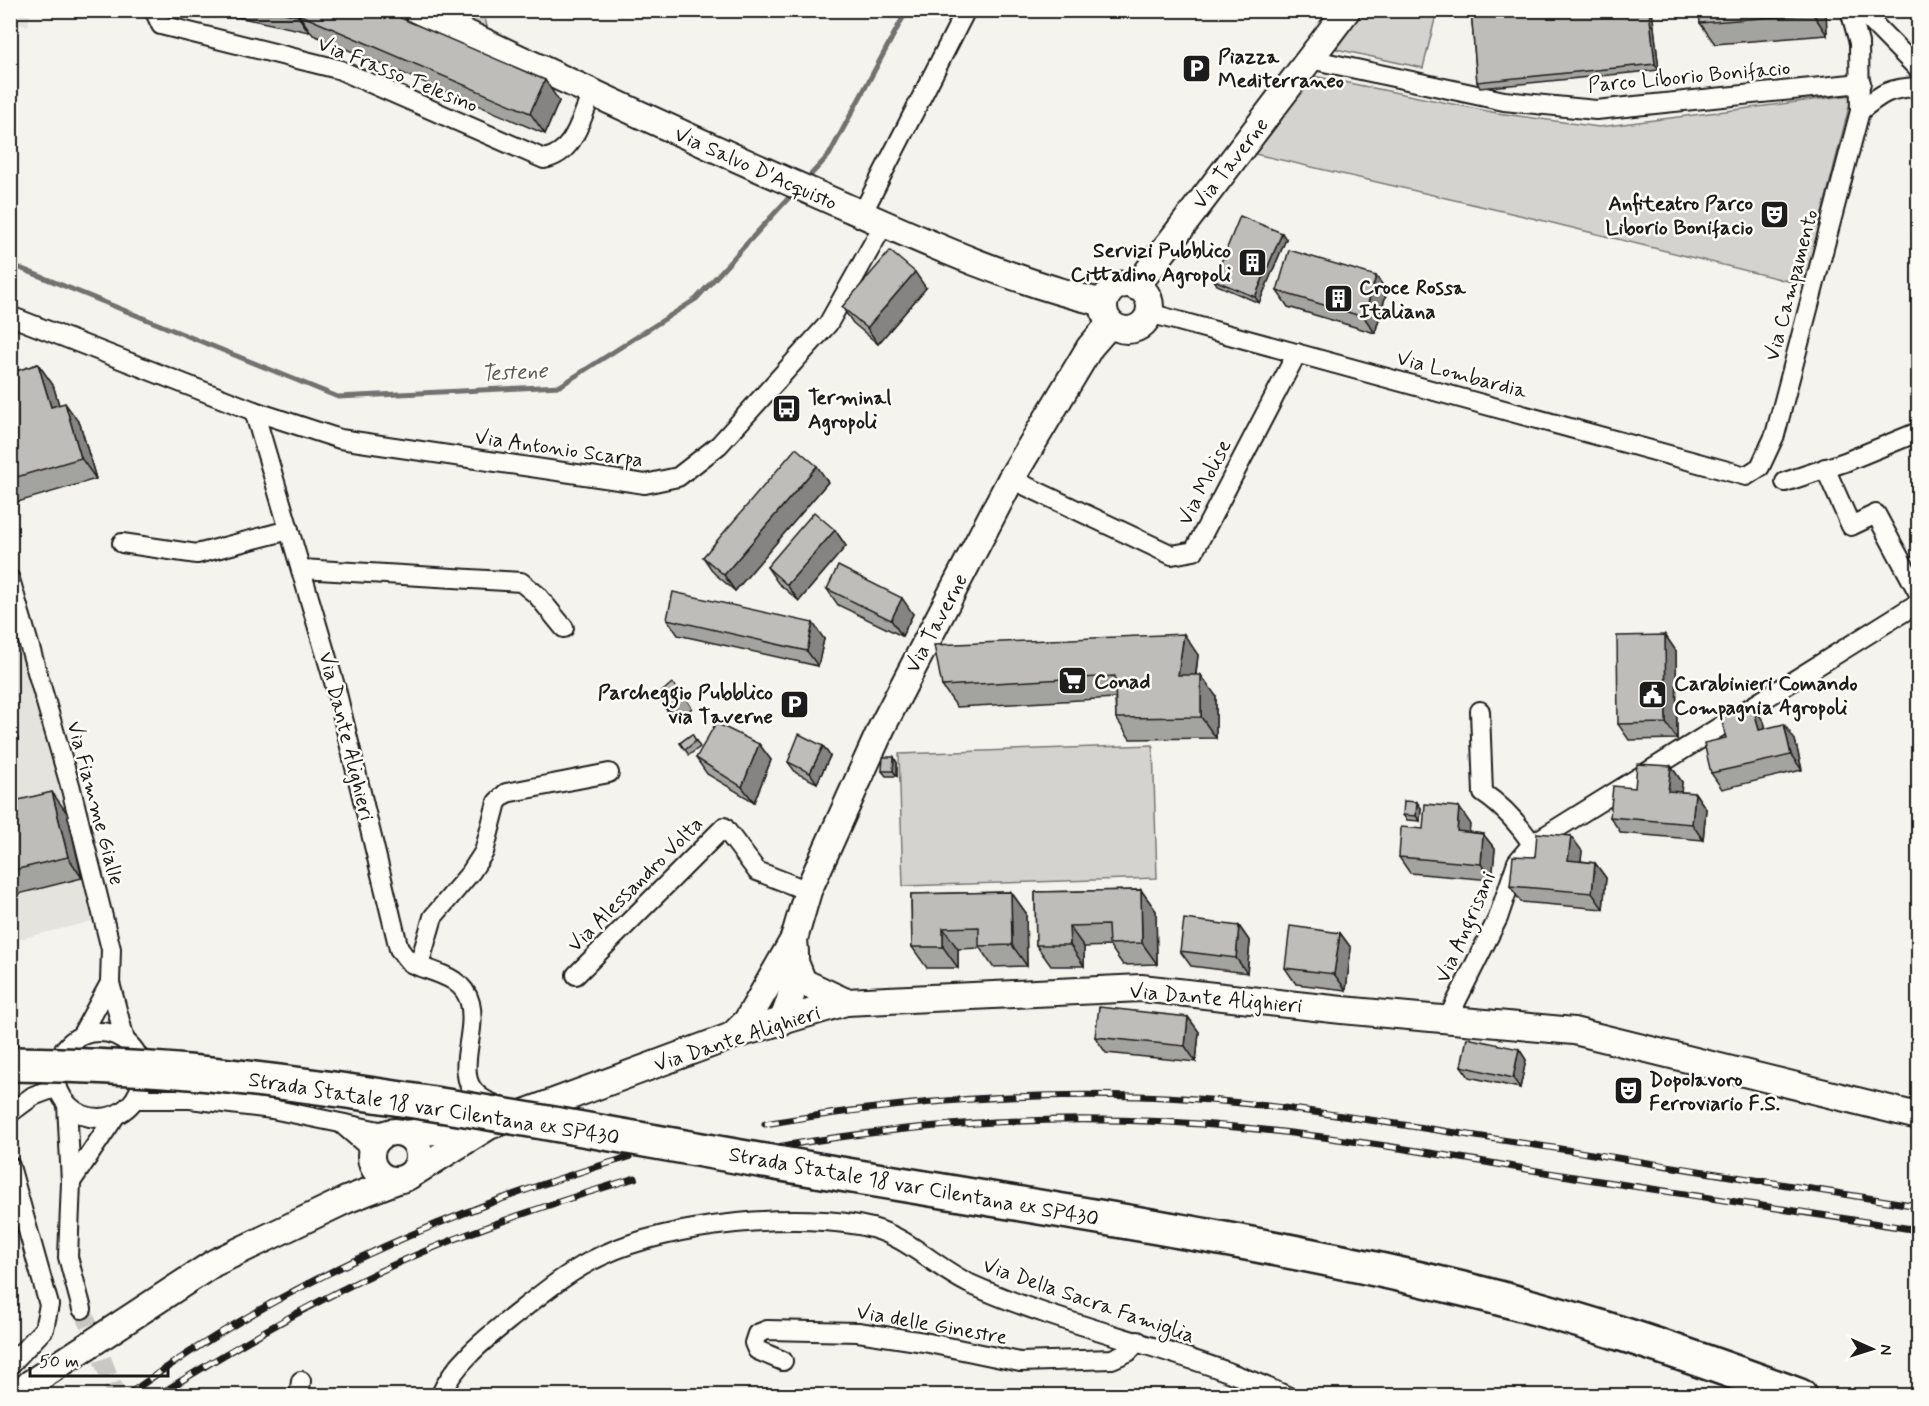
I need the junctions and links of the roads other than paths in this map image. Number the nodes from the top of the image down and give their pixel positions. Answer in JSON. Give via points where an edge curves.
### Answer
{"nodes":[{"id":1,"x":154,"y":10,"type":"edge"},
{"id":2,"x":417,"y":10,"type":"edge"},
{"id":3,"x":966,"y":10,"type":"edge"},
{"id":4,"x":1347,"y":10,"type":"edge"},
{"id":5,"x":1850,"y":10,"type":"edge"},
{"id":6,"x":1860,"y":10,"type":"edge"},
{"id":7,"x":1310,"y":59,"type":"junction"},
{"id":8,"x":1918,"y":69,"type":"edge"},
{"id":9,"x":1861,"y":83,"type":"junction"},
{"id":10,"x":1918,"y":87,"type":"edge"},
{"id":11,"x":592,"y":93,"type":"junction"},
{"id":12,"x":1860,"y":111,"type":"junction"},
{"id":13,"x":867,"y":217,"type":"junction"},
{"id":14,"x":1136,"y":286,"type":"junction"},
{"id":15,"x":1107,"y":313,"type":"junction"},
{"id":16,"x":1149,"y":313,"type":"junction"},
{"id":17,"x":10,"y":316,"type":"edge"},
{"id":18,"x":1297,"y":353,"type":"junction"},
{"id":19,"x":254,"y":411,"type":"junction"},
{"id":20,"x":1918,"y":432,"type":"edge"},
{"id":21,"x":1760,"y":467,"type":"joint"},
{"id":22,"x":1825,"y":468,"type":"junction"},
{"id":23,"x":1011,"y":479,"type":"junction"},
{"id":24,"x":1785,"y":482,"type":"dead end"},
{"id":25,"x":289,"y":530,"type":"junction"},
{"id":26,"x":122,"y":543,"type":"dead end"},
{"id":27,"x":301,"y":569,"type":"junction"},
{"id":28,"x":10,"y":579,"type":"edge"},
{"id":29,"x":1918,"y":592,"type":"edge"},
{"id":30,"x":1918,"y":603,"type":"edge"},
{"id":31,"x":564,"y":628,"type":"dead end"},
{"id":32,"x":1480,"y":711,"type":"dead end"},
{"id":33,"x":609,"y":773,"type":"dead end"},
{"id":34,"x":1532,"y":844,"type":"junction"},
{"id":35,"x":808,"y":891,"type":"junction"},
{"id":36,"x":419,"y":965,"type":"junction"},
{"id":37,"x":785,"y":970,"type":"junction"},
{"id":38,"x":576,"y":975,"type":"dead end"},
{"id":39,"x":110,"y":983,"type":"junction"},
{"id":40,"x":846,"y":1002,"type":"junction"},
{"id":41,"x":1447,"y":1020,"type":"junction"},
{"id":42,"x":782,"y":1023,"type":"junction"},
{"id":43,"x":82,"y":1034,"type":"junction"},
{"id":44,"x":732,"y":1036,"type":"junction"},
{"id":45,"x":125,"y":1040,"type":"junction"},
{"id":46,"x":10,"y":1064,"type":"edge"},
{"id":47,"x":142,"y":1069,"type":"junction"},
{"id":48,"x":57,"y":1087,"type":"junction"},
{"id":49,"x":135,"y":1099,"type":"junction"},
{"id":50,"x":190,"y":1099,"type":"junction"},
{"id":51,"x":67,"y":1104,"type":"junction"},
{"id":52,"x":10,"y":1113,"type":"edge"},
{"id":53,"x":522,"y":1114,"type":"junction"},
{"id":54,"x":116,"y":1115,"type":"junction"},
{"id":55,"x":1918,"y":1116,"type":"edge"},
{"id":56,"x":489,"y":1126,"type":"junction"},
{"id":57,"x":385,"y":1145,"type":"junction"},
{"id":58,"x":10,"y":1166,"type":"edge"},
{"id":59,"x":401,"y":1179,"type":"junction"},
{"id":60,"x":71,"y":1182,"type":"junction"},
{"id":61,"x":346,"y":1200,"type":"junction"},
{"id":62,"x":82,"y":1309,"type":"tunnel mouth"},
{"id":63,"x":1138,"y":1341,"type":"junction"},
{"id":64,"x":783,"y":1361,"type":"dead end"},
{"id":65,"x":10,"y":1365,"type":"edge"},
{"id":66,"x":18,"y":1395,"type":"edge"},
{"id":67,"x":440,"y":1395,"type":"edge"},
{"id":68,"x":1287,"y":1395,"type":"edge"},
{"id":69,"x":1800,"y":1395,"type":"edge"}],
"edges":[{"from":1,"to":11,"type":"street","name":"Via Frasso Telesino","via":[[161,25],[338,69],[544,159],[567,149]]},
{"from":2,"to":11,"type":"street","name":"Via Salvo D'Acquisto"},
{"from":3,"to":13,"type":"street","name":"Via Antonio Scarpa"},
{"from":4,"to":7,"type":"street","name":"Via Taverne"},
{"from":5,"to":9,"type":"street","name":"Via Campamento","via":[[1859,43]]},
{"from":6,"to":8,"type":"street"},
{"from":7,"to":9,"type":"street","name":"Parco Liborio Bonifacio","via":[[1504,101],[1596,110]]},
{"from":7,"to":14,"type":"street","name":"Via Taverne"},
{"from":9,"to":12,"type":"street","name":"Via Campamento"},
{"from":10,"to":12,"type":"street","via":[[1894,88]]},
{"from":11,"to":13,"type":"street","name":"Via Salvo D'Acquisto"},
{"from":12,"to":21,"type":"street","name":"Via Campamento","via":[[1775,435]]},
{"from":13,"to":15,"type":"street","name":"Via Salvo D'Acquisto","via":[[978,266]]},
{"from":13,"to":19,"type":"street","name":"Via Antonio Scarpa","via":[[828,324],[719,445],[678,477],[645,484],[397,448],[340,439]]},
{"from":14,"to":15,"type":"street","via":[[1116,287]]},
{"from":14,"to":16,"type":"street","via":[[1148,300]]},
{"from":15,"to":16,"type":"street","via":[[1129,330],[1142,325]]},
{"from":15,"to":23,"type":"street","name":"Via Taverne"},
{"from":16,"to":18,"type":"street","name":"Via Lombardia"},
{"from":17,"to":19,"type":"street","name":"Via Antonio Scarpa"},
{"from":18,"to":21,"type":"street","name":"Via Lombardia","via":[[1727,472],[1746,476]]},
{"from":18,"to":23,"type":"street","name":"Via Molise","via":[[1194,551],[1173,555]]},
{"from":19,"to":25,"type":"street"},
{"from":20,"to":22,"type":"street"},
{"from":22,"to":24,"type":"street"},
{"from":22,"to":29,"type":"street","via":[[1851,526],[1876,514]]},
{"from":23,"to":35,"type":"street","name":"Via Taverne","via":[[882,727]]},
{"from":25,"to":26,"type":"street","via":[[197,554]]},
{"from":25,"to":27,"type":"street","name":"Via Dante Alighieri"},
{"from":27,"to":31,"type":"street","via":[[520,582],[537,595]]},
{"from":27,"to":36,"type":"street","name":"Via Dante Alighieri","via":[[336,689],[399,949],[409,962]]},
{"from":28,"to":39,"type":"street","name":"Via Fiamme Gialle","via":[[70,784],[111,949]]},
{"from":30,"to":34,"type":"street","name":"Via Angrisani"},
{"from":32,"to":34,"type":"street","via":[[1483,793],[1501,805]]},
{"from":33,"to":36,"type":"street","via":[[506,793],[497,802],[484,852],[433,917]]},
{"from":34,"to":41,"type":"street","name":"Via Angrisani","via":[[1517,862],[1498,918]]},
{"from":35,"to":37,"type":"street","name":"Via Taverne"},
{"from":35,"to":38,"type":"street","name":"Via Alessandro Volta","via":[[757,871],[724,827]]},
{"from":36,"to":53,"type":"street","name":"Via Dante Alighieri","via":[[439,971],[459,985],[470,1002],[466,1061],[470,1089],[480,1099]]},
{"from":37,"to":40,"type":"street"},
{"from":37,"to":42,"type":"street","name":"Via Taverne","via":[[792,1000]]},
{"from":37,"to":44,"type":"street"},
{"from":39,"to":43,"type":"street"},
{"from":39,"to":45,"type":"street","name":"Via Fiamme Gialle"},
{"from":40,"to":41,"type":"street","name":"Via Dante Alighieri","via":[[1141,988]]},
{"from":40,"to":42,"type":"street","name":"Via Dante Alighieri"},
{"from":41,"to":55,"type":"street","name":"Via Dante Alighieri","via":[[1574,1031]]},
{"from":42,"to":44,"type":"street","name":"Via Dante Alighieri"},
{"from":43,"to":45,"type":"street","via":[[112,1033]]},
{"from":43,"to":48,"type":"street","via":[[60,1056]]},
{"from":44,"to":53,"type":"street","name":"Via Dante Alighieri"},
{"from":45,"to":47,"type":"street"},
{"from":46,"to":69,"type":"highway","name":"Strada Statale 18 var Cilentana ex SP430","bridge":true,"via":[[210,1073],[388,1097],[1173,1230],[1446,1285],[1606,1329]]},
{"from":47,"to":49,"type":"street"},
{"from":47,"to":50,"type":"street"},
{"from":48,"to":51,"type":"street"},
{"from":48,"to":52,"type":"street","via":[[33,1096]]},
{"from":49,"to":50,"type":"street"},
{"from":49,"to":54,"type":"street"},
{"from":50,"to":57,"type":"street","via":[[272,1109],[343,1125]]},
{"from":51,"to":54,"type":"street","via":[[89,1117]]},
{"from":51,"to":60,"type":"street"},
{"from":53,"to":56,"type":"street","name":"Via Dante Alighieri"},
{"from":54,"to":60,"type":"street"},
{"from":56,"to":57,"type":"street"},
{"from":56,"to":59,"type":"street"},
{"from":57,"to":59,"type":"street","via":[[381,1176]]},
{"from":57,"to":59,"type":"street","via":[[416,1144],[420,1159],[414,1173]]},
{"from":57,"to":61,"type":"street"},
{"from":58,"to":65,"type":"street","via":[[49,1305],[44,1329]]},
{"from":59,"to":61,"type":"street"},
{"from":60,"to":62,"type":"street","via":[[68,1257]]},
{"from":61,"to":66,"type":"street","via":[[214,1263]]},
{"from":63,"to":64,"type":"street","name":"Via delle Ginestre","via":[[1128,1352],[1112,1359],[1020,1362],[858,1332],[767,1330],[757,1334],[754,1343],[758,1350]]},
{"from":63,"to":67,"type":"street","name":"Via Della Sacra Famiglia","via":[[1041,1311],[970,1283],[896,1237],[871,1228],[776,1220],[639,1240],[602,1255],[554,1283],[484,1340]]},
{"from":63,"to":68,"type":"street","name":"Via Della Sacra Famiglia"}]}
